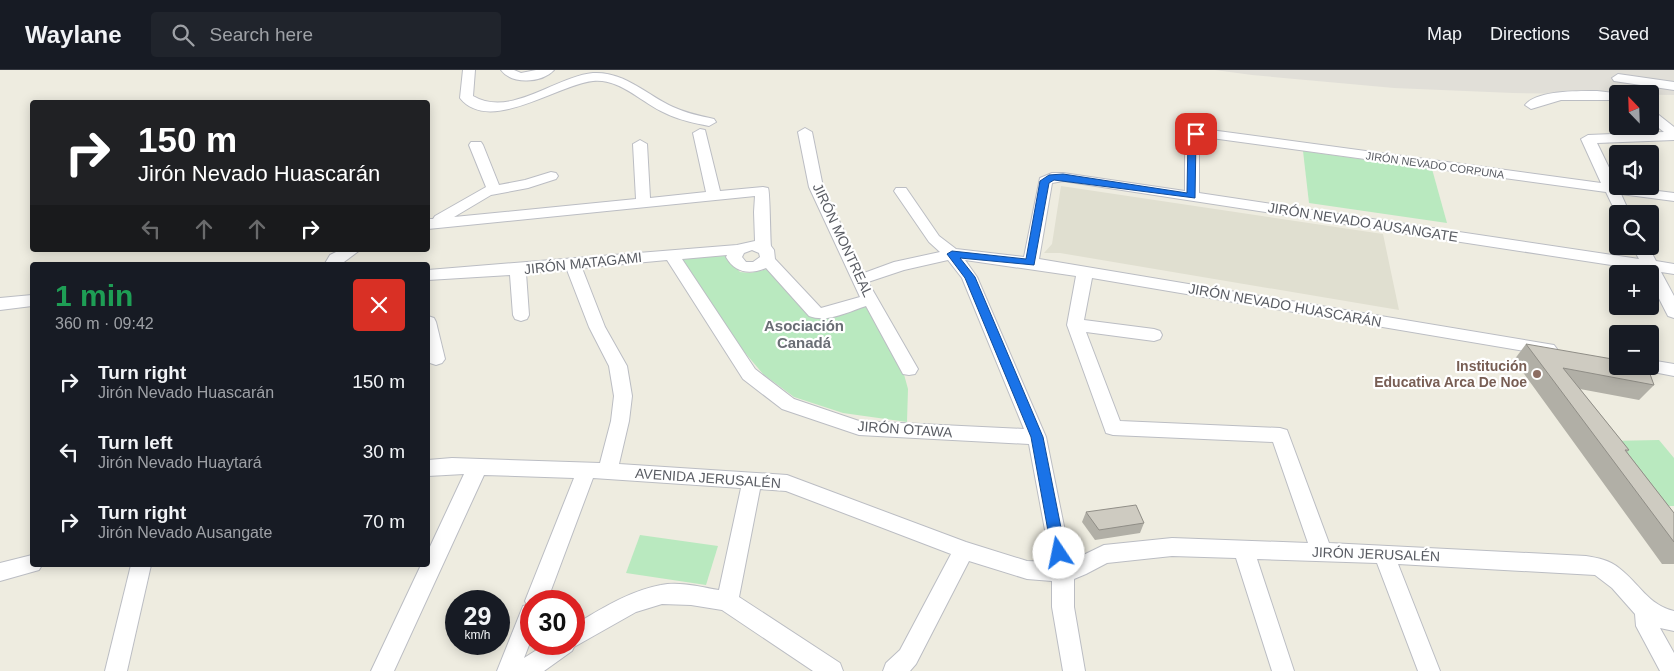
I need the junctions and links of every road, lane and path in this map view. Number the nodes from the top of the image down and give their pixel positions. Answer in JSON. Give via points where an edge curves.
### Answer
{"nodes":[{"id":1,"x":469,"y":70,"type":"edge"},
{"id":2,"x":507,"y":70,"type":"edge"},
{"id":3,"x":548,"y":70,"type":"edge"},
{"id":4,"x":1616,"y":74,"type":"edge"},
{"id":5,"x":1624,"y":85,"type":"edge"},
{"id":6,"x":1674,"y":86,"type":"edge"},
{"id":7,"x":1609,"y":95,"type":"edge"},
{"id":8,"x":1531,"y":105,"type":"dead end"},
{"id":9,"x":1659,"y":122,"type":"edge"},
{"id":10,"x":805,"y":132,"type":"dead end"},
{"id":11,"x":1674,"y":135,"type":"edge"},
{"id":12,"x":640,"y":144,"type":"dead end"},
{"id":13,"x":476,"y":145,"type":"dead end"},
{"id":14,"x":551,"y":176,"type":"dead end"},
{"id":15,"x":1609,"y":187,"type":"edge"},
{"id":16,"x":494,"y":189,"type":"junction"},
{"id":17,"x":1609,"y":189,"type":"edge"},
{"id":18,"x":901,"y":191,"type":"dead end"},
{"id":19,"x":1658,"y":195,"type":"edge"},
{"id":20,"x":714,"y":196,"type":"junction"},
{"id":21,"x":1192,"y":196,"type":"junction"},
{"id":22,"x":1674,"y":197,"type":"edge"},
{"id":23,"x":644,"y":204,"type":"junction"},
{"id":24,"x":430,"y":223,"type":"edge"},
{"id":25,"x":430,"y":224,"type":"edge"},
{"id":26,"x":738,"y":250,"type":"junction"},
{"id":27,"x":348,"y":252,"type":"edge"},
{"id":28,"x":671,"y":254,"type":"junction"},
{"id":29,"x":765,"y":254,"type":"junction"},
{"id":30,"x":952,"y":254,"type":"junction"},
{"id":31,"x":334,"y":262,"type":"edge"},
{"id":32,"x":572,"y":263,"type":"junction"},
{"id":33,"x":1031,"y":263,"type":"junction"},
{"id":34,"x":1643,"y":265,"type":"edge"},
{"id":35,"x":1659,"y":267,"type":"edge"},
{"id":36,"x":518,"y":269,"type":"junction"},
{"id":37,"x":1674,"y":269,"type":"edge"},
{"id":38,"x":1085,"y":272,"type":"junction"},
{"id":39,"x":430,"y":275,"type":"edge"},
{"id":40,"x":858,"y":280,"type":"junction"},
{"id":41,"x":1659,"y":283,"type":"edge"},
{"id":42,"x":871,"y":300,"type":"junction"},
{"id":43,"x":30,"y":301,"type":"edge"},
{"id":44,"x":0,"y":304,"type":"edge"},
{"id":45,"x":1674,"y":312,"type":"edge"},
{"id":46,"x":521,"y":315,"type":"dead end"},
{"id":47,"x":1075,"y":325,"type":"junction"},
{"id":48,"x":430,"y":331,"type":"edge"},
{"id":49,"x":1154,"y":335,"type":"dead end"},
{"id":50,"x":1568,"y":353,"type":"edge"},
{"id":51,"x":436,"y":359,"type":"dead end"},
{"id":52,"x":1659,"y":368,"type":"edge"},
{"id":53,"x":910,"y":369,"type":"dead end"},
{"id":54,"x":1674,"y":370,"type":"edge"},
{"id":55,"x":1037,"y":437,"type":"junction"},
{"id":56,"x":430,"y":468,"type":"edge"},
{"id":57,"x":477,"y":468,"type":"junction"},
{"id":58,"x":587,"y":470,"type":"junction"},
{"id":59,"x":608,"y":471,"type":"junction"},
{"id":60,"x":752,"y":481,"type":"junction"},
{"id":61,"x":964,"y":550,"type":"junction"},
{"id":62,"x":1244,"y":550,"type":"junction"},
{"id":63,"x":1322,"y":552,"type":"junction"},
{"id":64,"x":1384,"y":554,"type":"junction"},
{"id":65,"x":30,"y":564,"type":"edge"},
{"id":66,"x":141,"y":567,"type":"edge"},
{"id":67,"x":0,"y":572,"type":"edge"},
{"id":68,"x":1063,"y":572,"type":"junction"},
{"id":69,"x":540,"y":590,"type":"edge"},
{"id":70,"x":727,"y":601,"type":"junction"},
{"id":71,"x":1646,"y":611,"type":"junction"},
{"id":72,"x":1674,"y":621,"type":"edge"},
{"id":73,"x":585,"y":631,"type":"edge"},
{"id":74,"x":520,"y":641,"type":"edge"},
{"id":75,"x":548,"y":655,"type":"edge"},
{"id":76,"x":116,"y":671,"type":"edge"},
{"id":77,"x":382,"y":671,"type":"edge"},
{"id":78,"x":508,"y":671,"type":"edge"},
{"id":79,"x":525,"y":671,"type":"edge"},
{"id":80,"x":832,"y":671,"type":"edge"},
{"id":81,"x":894,"y":671,"type":"edge"},
{"id":82,"x":1074,"y":671,"type":"edge"},
{"id":83,"x":1283,"y":671,"type":"edge"},
{"id":84,"x":1429,"y":671,"type":"edge"},
{"id":85,"x":1672,"y":671,"type":"edge"}],
"edges":[{"from":1,"to":20,"type":"street","via":[[466,98],[472,103],[507,106],[582,79],[608,77],[636,89],[666,109],[704,127]]},
{"from":2,"to":3,"type":"street","via":[[520,78]]},
{"from":4,"to":5,"type":"street"},
{"from":4,"to":6,"type":"street"},
{"from":7,"to":8,"type":"street","via":[[1540,99]]},
{"from":9,"to":11,"type":"street"},
{"from":10,"to":40,"type":"street","name":"JIRÓN MONTREAL","via":[[816,187]]},
{"from":11,"to":15,"type":"street","via":[[1589,138]]},
{"from":12,"to":23,"type":"street"},
{"from":13,"to":16,"type":"street"},
{"from":14,"to":16,"type":"street","via":[[528,184]]},
{"from":16,"to":24,"type":"street"},
{"from":17,"to":21,"type":"street","name":"JIRÓN NEVADO CORPUNA","via":[[1203,133],[1192,137]]},
{"from":18,"to":30,"type":"street","via":[[934,239]]},
{"from":19,"to":22,"type":"street","name":"JIRÓN NEVADO CORPUNA"},
{"from":20,"to":23,"type":"street"},
{"from":20,"to":29,"type":"street","via":[[763,191],[761,212]]},
{"from":21,"to":33,"type":"street","name":"JIRÓN NEVADO AUSANGATE","via":[[1052,177],[1045,181]]},
{"from":21,"to":34,"type":"street","name":"JIRÓN NEVADO AUSANGATE"},
{"from":23,"to":25,"type":"street"},
{"from":26,"to":28,"type":"street","name":"JIRÓN MATAGAMI"},
{"from":26,"to":29,"type":"street","via":[[752,245]]},
{"from":26,"to":29,"type":"street","via":[[734,257],[741,266],[755,267]]},
{"from":27,"to":31,"type":"street"},
{"from":28,"to":32,"type":"street","name":"JIRÓN MATAGAMI"},
{"from":28,"to":55,"type":"street","name":"JIRÓN OTAWA","via":[[749,374],[788,404],[859,428]]},
{"from":29,"to":42,"type":"street","via":[[815,312],[820,314]]},
{"from":30,"to":33,"type":"street","name":"JIRÓN NEVADO HUASCARÁN"},
{"from":30,"to":40,"type":"street"},
{"from":30,"to":55,"type":"street","via":[[970,277]]},
{"from":32,"to":36,"type":"street","name":"JIRÓN MATAGAMI"},
{"from":32,"to":59,"type":"street","via":[[597,327],[618,366],[623,396]]},
{"from":33,"to":38,"type":"street","name":"JIRÓN NEVADO HUASCARÁN"},
{"from":35,"to":37,"type":"street","name":"JIRÓN NEVADO AUSANGATE"},
{"from":36,"to":39,"type":"street","name":"JIRÓN MATAGAMI"},
{"from":36,"to":46,"type":"street"},
{"from":38,"to":47,"type":"street"},
{"from":38,"to":50,"type":"street","name":"JIRÓN NEVADO HUASCARÁN"},
{"from":40,"to":42,"type":"street","name":"JIRÓN MONTREAL"},
{"from":41,"to":45,"type":"street"},
{"from":42,"to":53,"type":"street","name":"JIRÓN MONTREAL"},
{"from":43,"to":44,"type":"street"},
{"from":47,"to":49,"type":"street"},
{"from":47,"to":63,"type":"street","via":[[1113,428],[1280,435]]},
{"from":48,"to":51,"type":"street"},
{"from":52,"to":54,"type":"street"},
{"from":55,"to":68,"type":"street"},
{"from":56,"to":57,"type":"street","name":"AVENIDA JERUSALÉN"},
{"from":57,"to":58,"type":"street","name":"AVENIDA JERUSALÉN"},
{"from":57,"to":77,"type":"street"},
{"from":58,"to":59,"type":"street","name":"AVENIDA JERUSALÉN"},
{"from":58,"to":69,"type":"street"},
{"from":59,"to":60,"type":"street","name":"AVENIDA JERUSALÉN"},
{"from":60,"to":61,"type":"street","name":"AVENIDA JERUSALÉN","via":[[787,482]]},
{"from":60,"to":70,"type":"street"},
{"from":61,"to":68,"type":"street","name":"AVENIDA JERUSALÉN","via":[[1026,570]]},
{"from":61,"to":81,"type":"street","via":[[908,657]]},
{"from":62,"to":63,"type":"street","name":"JIRÓN JERUSALÉN"},
{"from":62,"to":68,"type":"street","name":"JIRÓN JERUSALÉN","via":[[1172,547],[1104,554],[1079,568]]},
{"from":62,"to":83,"type":"street"},
{"from":63,"to":64,"type":"street","name":"JIRÓN JERUSALÉN"},
{"from":64,"to":71,"type":"street","name":"JIRÓN JERUSALÉN","via":[[1602,568]]},
{"from":64,"to":84,"type":"street"},
{"from":65,"to":67,"type":"street"},
{"from":66,"to":76,"type":"street"},
{"from":68,"to":82,"type":"street","via":[[1063,607]]},
{"from":70,"to":73,"type":"street","via":[[662,594],[630,604]]},
{"from":70,"to":80,"type":"street"},
{"from":71,"to":72,"type":"street","name":"JIRÓN JERUSALÉN"},
{"from":71,"to":85,"type":"street","via":[[1647,626]]},
{"from":74,"to":78,"type":"street"},
{"from":75,"to":79,"type":"street"}]}
